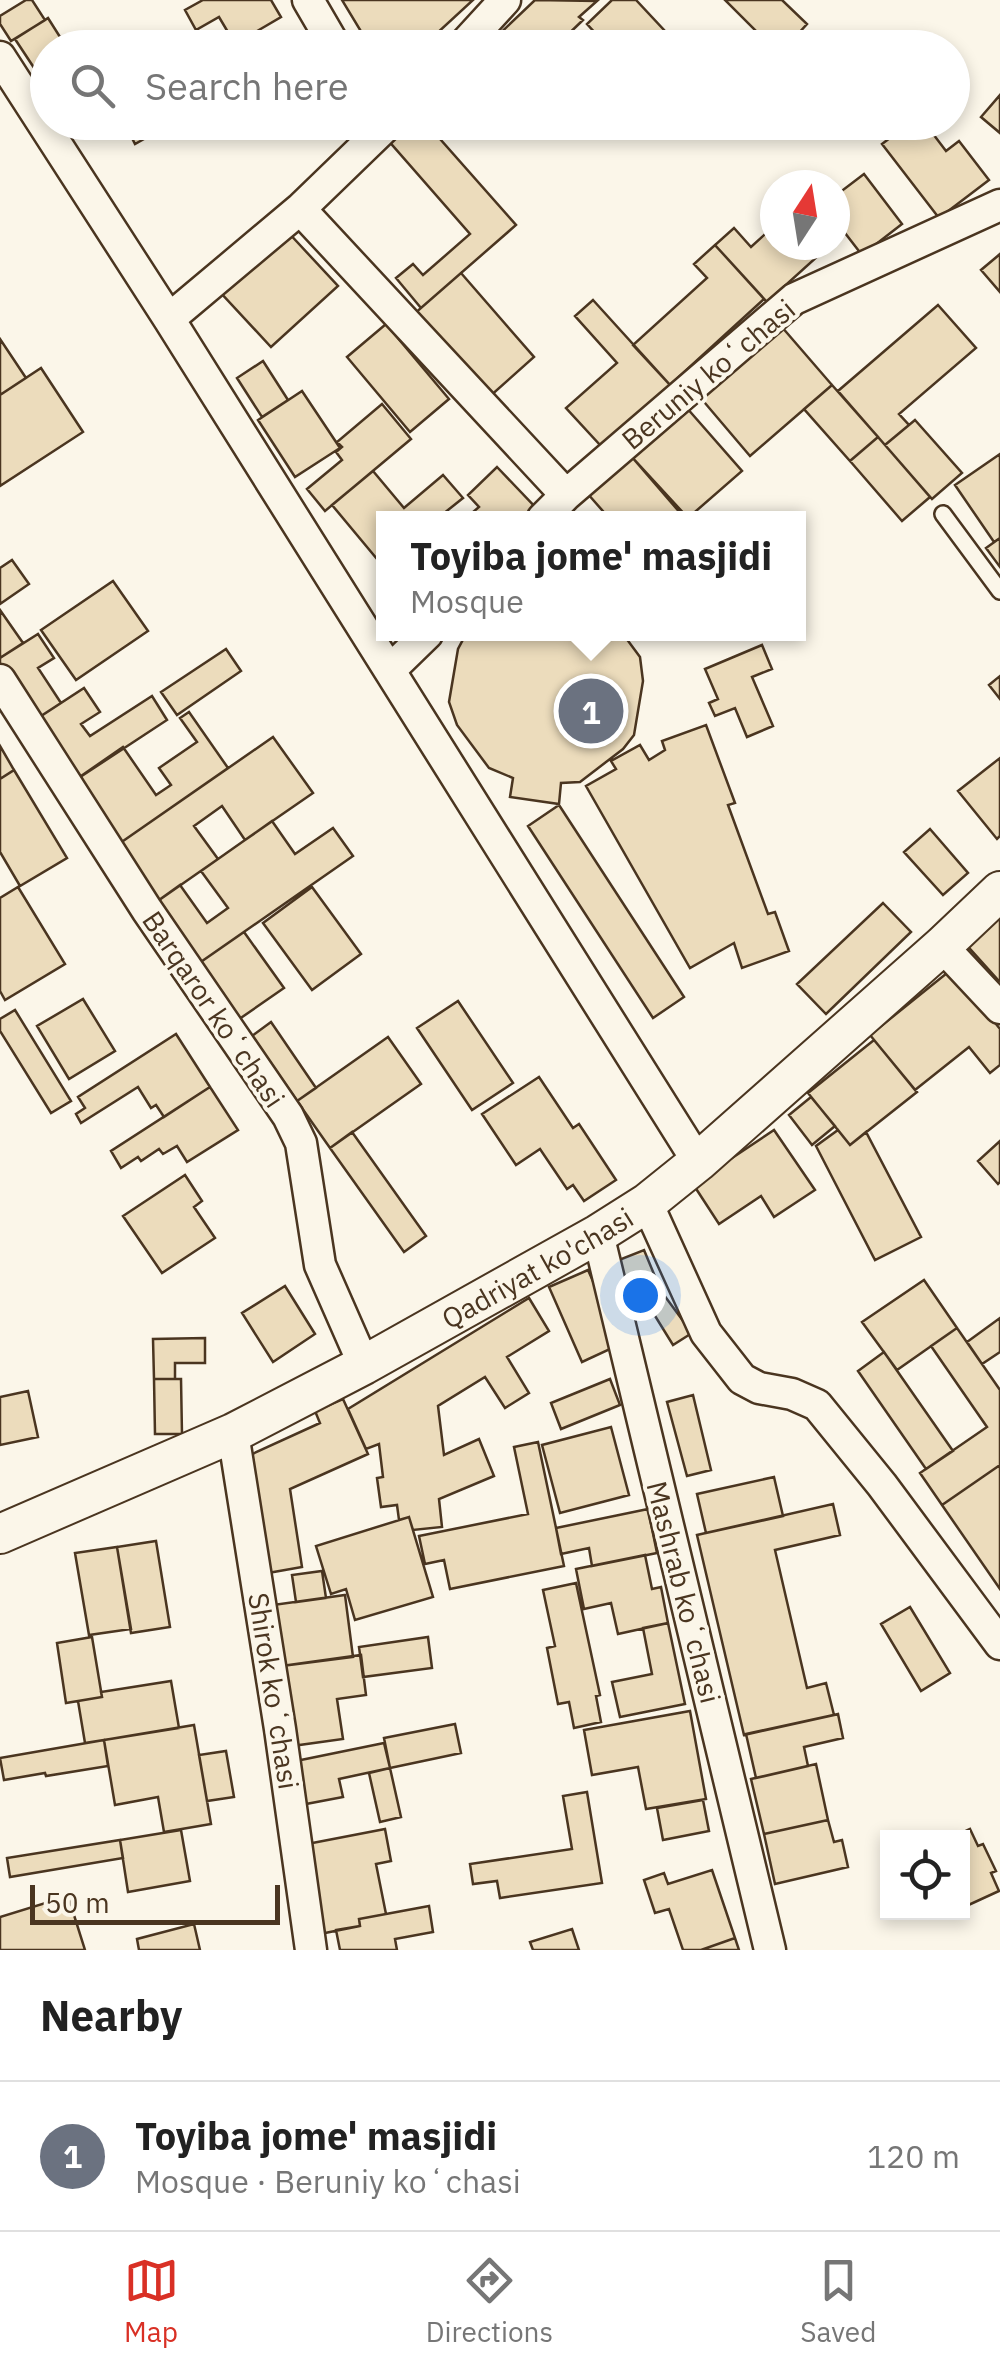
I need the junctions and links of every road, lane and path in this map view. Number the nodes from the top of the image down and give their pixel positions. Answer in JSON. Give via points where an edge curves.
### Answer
{"nodes":[{"id":1,"x":308,"y":0,"type":"edge"},
{"id":2,"x":505,"y":0,"type":"edge"},
{"id":3,"x":326,"y":30,"type":"edge"},
{"id":4,"x":477,"y":30,"type":"edge"},
{"id":5,"x":0,"y":56,"type":"edge"},
{"id":6,"x":9,"y":90,"type":"edge"},
{"id":7,"x":30,"y":120,"type":"edge"},
{"id":8,"x":44,"y":140,"type":"edge"},
{"id":9,"x":370,"y":140,"type":"edge"},
{"id":10,"x":1000,"y":206,"type":"edge"},
{"id":11,"x":300,"y":209,"type":"junction"},
{"id":12,"x":169,"y":319,"type":"junction"},
{"id":13,"x":566,"y":495,"type":"junction"},
{"id":14,"x":550,"y":511,"type":"edge"},
{"id":15,"x":944,"y":514,"type":"dead end"},
{"id":16,"x":1000,"y":591,"type":"edge"},
{"id":17,"x":420,"y":641,"type":"edge"},
{"id":18,"x":390,"y":670,"type":"junction"},
{"id":19,"x":0,"y":680,"type":"edge"},
{"id":20,"x":1000,"y":892,"type":"edge"},
{"id":21,"x":942,"y":946,"type":"junction"},
{"id":22,"x":1000,"y":1008,"type":"edge"},
{"id":23,"x":698,"y":1162,"type":"junction"},
{"id":24,"x":647,"y":1204,"type":"junction"},
{"id":25,"x":598,"y":1234,"type":"junction"},
{"id":26,"x":364,"y":1365,"type":"junction"},
{"id":27,"x":234,"y":1432,"type":"junction"},
{"id":28,"x":0,"y":1534,"type":"edge"},
{"id":29,"x":1000,"y":1644,"type":"edge"},
{"id":30,"x":310,"y":1950,"type":"edge"},
{"id":31,"x":770,"y":1950,"type":"edge"}],
"edges":[{"from":1,"to":3,"type":"street"},
{"from":2,"to":4,"type":"street"},
{"from":5,"to":6,"type":"street"},
{"from":6,"to":7,"type":"street"},
{"from":8,"to":12,"type":"street"},
{"from":9,"to":11,"type":"street"},
{"from":10,"to":13,"type":"street","name":"Beruniy koʻchasi","via":[[794,298]]},
{"from":11,"to":12,"type":"street"},
{"from":11,"to":13,"type":"street"},
{"from":12,"to":18,"type":"street"},
{"from":13,"to":14,"type":"street","name":"Beruniy koʻchasi"},
{"from":15,"to":16,"type":"lane"},
{"from":17,"to":18,"type":"street"},
{"from":18,"to":23,"type":"street"},
{"from":19,"to":26,"type":"street","name":"Barqaror koʻchasi","via":[[288,1116],[301,1143],[320,1265]]},
{"from":20,"to":21,"type":"street","name":"Qadriyat ko'chasi"},
{"from":21,"to":22,"type":"street"},
{"from":21,"to":23,"type":"street","name":"Qadriyat ko'chasi"},
{"from":23,"to":24,"type":"street","name":"Qadriyat ko'chasi"},
{"from":24,"to":25,"type":"street","name":"Qadriyat ko'chasi"},
{"from":24,"to":29,"type":"street","via":[[706,1333],[742,1379],[817,1406]]},
{"from":25,"to":26,"type":"street","name":"Qadriyat ko'chasi"},
{"from":25,"to":31,"type":"street","name":"Mashrab koʻchasi"},
{"from":26,"to":27,"type":"street","name":"Qadriyat ko'chasi"},
{"from":27,"to":28,"type":"street","name":"Qadriyat ko'chasi"},
{"from":27,"to":30,"type":"street","name":"Shirok koʻchasi"}]}
